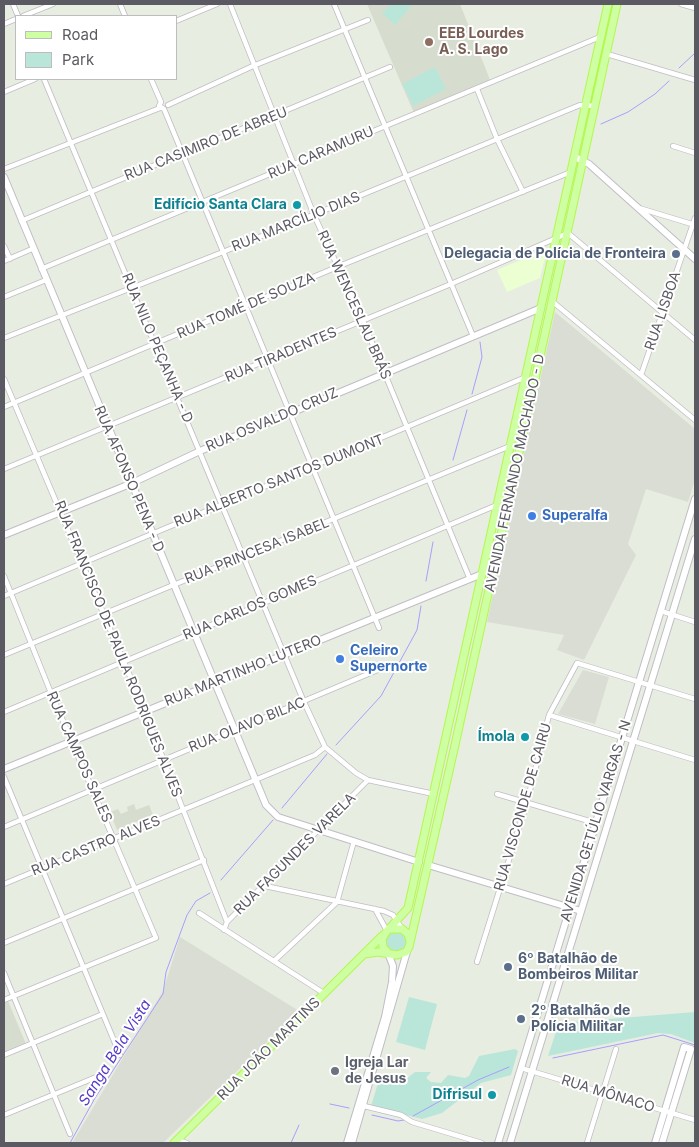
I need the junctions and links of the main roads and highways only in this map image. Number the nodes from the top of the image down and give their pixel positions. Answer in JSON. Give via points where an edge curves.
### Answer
{"nodes":[{"id":1,"x":608,"y":4,"type":"edge"},
{"id":2,"x":617,"y":4,"type":"edge"},
{"id":3,"x":505,"y":471,"type":"junction"},
{"id":4,"x":510,"y":493,"type":"junction"},
{"id":5,"x":482,"y":574,"type":"junction"},
{"id":6,"x":492,"y":575,"type":"junction"},
{"id":7,"x":466,"y":645,"type":"junction"},
{"id":8,"x":477,"y":648,"type":"junction"},
{"id":9,"x":434,"y":794,"type":"junction"},
{"id":10,"x":444,"y":796,"type":"junction"},
{"id":11,"x":385,"y":933,"type":"junction"},
{"id":12,"x":409,"y":945,"type":"junction"},
{"id":13,"x":388,"y":953,"type":"junction"},
{"id":14,"x":364,"y":954,"type":"junction"},
{"id":15,"x":176,"y":1142,"type":"edge"}],
"edges":[{"from":1,"to":3,"type":"main road","name":"AVENIDA FERNANDO MACHADO - D"},
{"from":2,"to":4,"type":"main road","name":"AVENIDA FERNANDO MACHADO - D"},
{"from":3,"to":4,"type":"main road","via":[[505,490]]},
{"from":3,"to":5,"type":"main road","name":"AVENIDA FERNANDO MACHADO - D"},
{"from":4,"to":6,"type":"main road","name":"AVENIDA FERNANDO MACHADO - D"},
{"from":5,"to":6,"type":"main road"},
{"from":5,"to":7,"type":"main road","name":"AVENIDA FERNANDO MACHADO - D"},
{"from":6,"to":8,"type":"main road","name":"AVENIDA FERNANDO MACHADO - D"},
{"from":7,"to":8,"type":"main road"},
{"from":7,"to":9,"type":"main road","name":"AVENIDA FERNANDO MACHADO - D"},
{"from":8,"to":10,"type":"main road","name":"AVENIDA FERNANDO MACHADO - D"},
{"from":9,"to":10,"type":"main road"},
{"from":9,"to":11,"type":"main road","name":"AVENIDA FERNANDO MACHADO - D","via":[[408,908]]},
{"from":10,"to":12,"type":"main road","name":"AVENIDA FERNANDO MACHADO - D"},
{"from":11,"to":12,"type":"main road","via":[[397,927],[402,929],[408,934]]},
{"from":11,"to":13,"type":"main road","via":[[383,947]]},
{"from":11,"to":14,"type":"main road","name":"RUA JOÃO MARTINS"},
{"from":12,"to":13,"type":"main road","via":[[402,954]]},
{"from":13,"to":14,"type":"main road"},
{"from":14,"to":15,"type":"main road","name":"RUA JOÃO MARTINS"}]}
